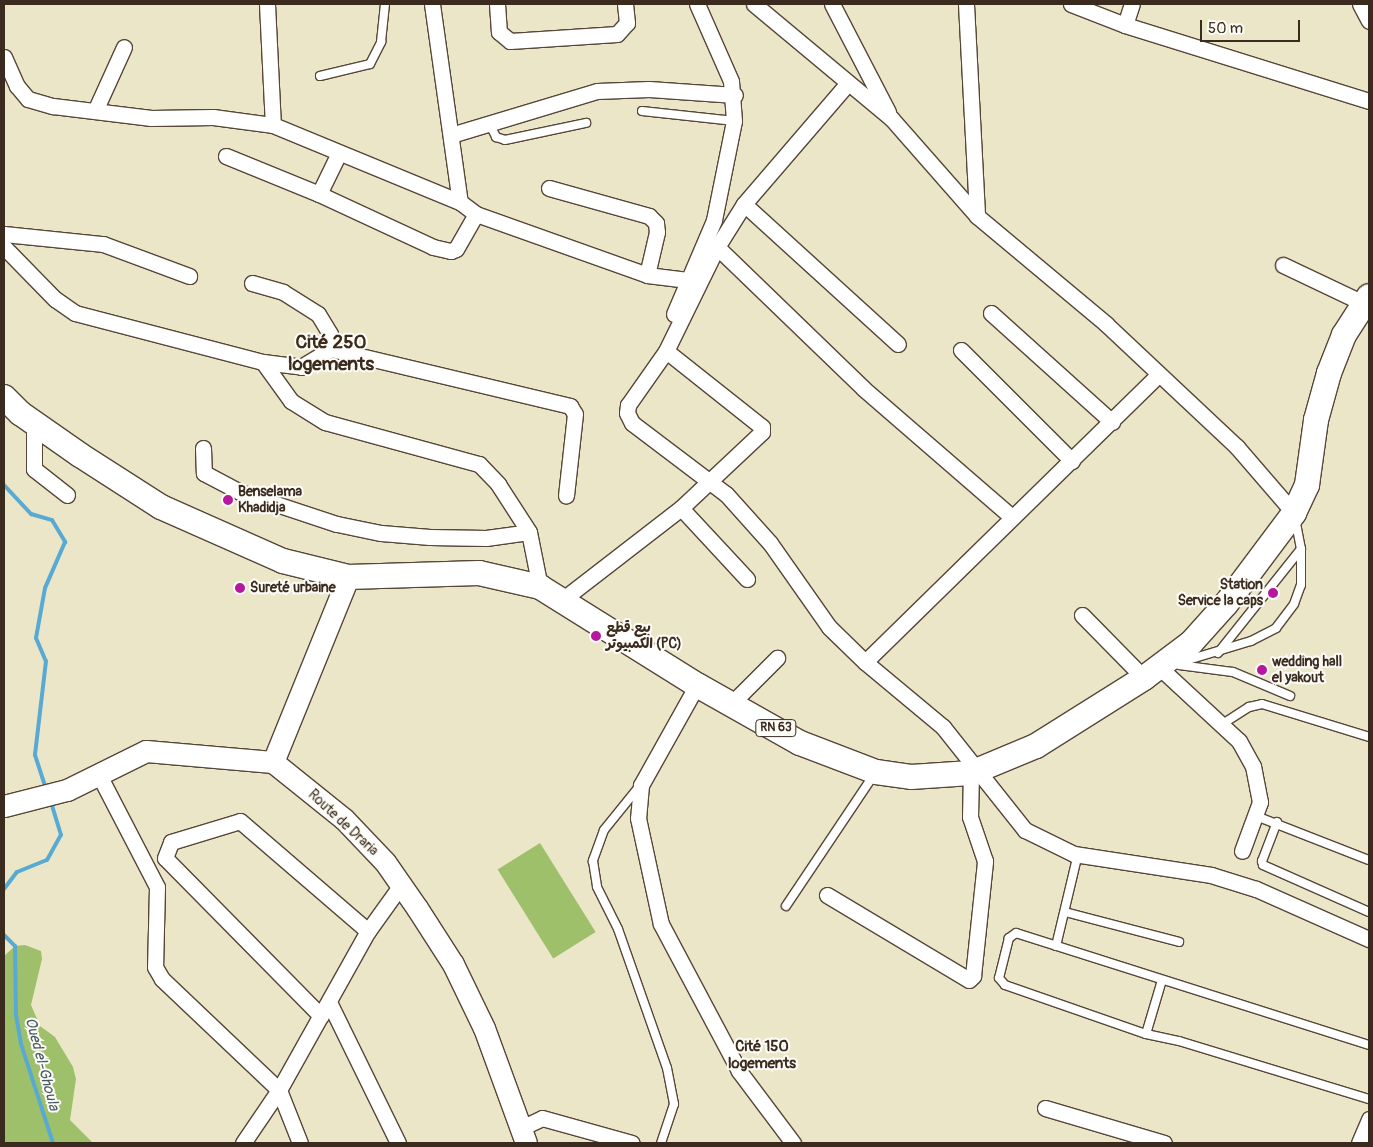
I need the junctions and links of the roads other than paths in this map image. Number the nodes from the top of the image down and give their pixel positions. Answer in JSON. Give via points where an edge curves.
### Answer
{"nodes":[{"id":1,"x":267,"y":4,"type":"edge"},
{"id":2,"x":385,"y":4,"type":"edge"},
{"id":3,"x":432,"y":4,"type":"edge"},
{"id":4,"x":497,"y":4,"type":"edge"},
{"id":5,"x":625,"y":4,"type":"edge"},
{"id":6,"x":697,"y":4,"type":"edge"},
{"id":7,"x":754,"y":4,"type":"edge"},
{"id":8,"x":832,"y":4,"type":"edge"},
{"id":9,"x":966,"y":4,"type":"edge"},
{"id":10,"x":1072,"y":4,"type":"edge"},
{"id":11,"x":1132,"y":4,"type":"edge"},
{"id":12,"x":1360,"y":4,"type":"edge"},
{"id":13,"x":1369,"y":22,"type":"edge"},
{"id":14,"x":1125,"y":25,"type":"junction"},
{"id":15,"x":124,"y":47,"type":"dead end"},
{"id":16,"x":4,"y":57,"type":"edge"},
{"id":17,"x":320,"y":76,"type":"dead end"},
{"id":18,"x":848,"y":83,"type":"junction"},
{"id":19,"x":735,"y":95,"type":"junction"},
{"id":20,"x":1369,"y":101,"type":"edge"},
{"id":21,"x":95,"y":111,"type":"junction"},
{"id":22,"x":642,"y":111,"type":"dead end"},
{"id":23,"x":891,"y":118,"type":"junction"},
{"id":24,"x":734,"y":121,"type":"junction"},
{"id":25,"x":489,"y":123,"type":"junction"},
{"id":26,"x":586,"y":123,"type":"dead end"},
{"id":27,"x":273,"y":125,"type":"junction"},
{"id":28,"x":450,"y":135,"type":"junction"},
{"id":29,"x":339,"y":153,"type":"junction"},
{"id":30,"x":226,"y":156,"type":"dead end"},
{"id":31,"x":549,"y":188,"type":"dead end"},
{"id":32,"x":319,"y":194,"type":"junction"},
{"id":33,"x":460,"y":202,"type":"junction"},
{"id":34,"x":744,"y":204,"type":"junction"},
{"id":35,"x":476,"y":214,"type":"junction"},
{"id":36,"x":977,"y":216,"type":"junction"},
{"id":37,"x":4,"y":234,"type":"edge"},
{"id":38,"x":4,"y":247,"type":"edge"},
{"id":39,"x":717,"y":247,"type":"junction"},
{"id":40,"x":1283,"y":265,"type":"dead end"},
{"id":41,"x":647,"y":275,"type":"junction"},
{"id":42,"x":188,"y":276,"type":"dead end"},
{"id":43,"x":688,"y":280,"type":"junction"},
{"id":44,"x":252,"y":283,"type":"dead end"},
{"id":45,"x":1366,"y":299,"type":"edge"},
{"id":46,"x":991,"y":313,"type":"dead end"},
{"id":47,"x":898,"y":344,"type":"dead end"},
{"id":48,"x":331,"y":349,"type":"junction"},
{"id":49,"x":961,"y":350,"type":"dead end"},
{"id":50,"x":666,"y":351,"type":"junction"},
{"id":51,"x":263,"y":362,"type":"junction"},
{"id":52,"x":1158,"y":375,"type":"junction"},
{"id":53,"x":647,"y":377,"type":"junction"},
{"id":54,"x":4,"y":397,"type":"edge"},
{"id":55,"x":1112,"y":422,"type":"junction"},
{"id":56,"x":34,"y":423,"type":"junction"},
{"id":57,"x":203,"y":448,"type":"dead end"},
{"id":58,"x":1072,"y":461,"type":"junction"},
{"id":59,"x":712,"y":482,"type":"junction"},
{"id":60,"x":67,"y":495,"type":"dead end"},
{"id":61,"x":566,"y":496,"type":"dead end"},
{"id":62,"x":681,"y":508,"type":"junction"},
{"id":63,"x":1294,"y":513,"type":"junction"},
{"id":64,"x":1012,"y":517,"type":"junction"},
{"id":65,"x":529,"y":532,"type":"junction"},
{"id":66,"x":1301,"y":549,"type":"junction"},
{"id":67,"x":348,"y":577,"type":"junction"},
{"id":68,"x":747,"y":579,"type":"dead end"},
{"id":69,"x":540,"y":586,"type":"junction"},
{"id":70,"x":562,"y":600,"type":"junction"},
{"id":71,"x":1082,"y":615,"type":"dead end"},
{"id":72,"x":1218,"y":653,"type":"junction"},
{"id":73,"x":777,"y":658,"type":"dead end"},
{"id":74,"x":865,"y":662,"type":"junction"},
{"id":75,"x":1159,"y":670,"type":"junction"},
{"id":76,"x":697,"y":686,"type":"junction"},
{"id":77,"x":1290,"y":696,"type":"dead end"},
{"id":78,"x":732,"y":703,"type":"junction"},
{"id":79,"x":1221,"y":725,"type":"junction"},
{"id":80,"x":1369,"y":737,"type":"edge"},
{"id":81,"x":272,"y":762,"type":"junction"},
{"id":82,"x":876,"y":772,"type":"junction"},
{"id":83,"x":973,"y":772,"type":"junction"},
{"id":84,"x":99,"y":775,"type":"junction"},
{"id":85,"x":641,"y":785,"type":"junction"},
{"id":86,"x":8,"y":805,"type":"edge"},
{"id":87,"x":1256,"y":816,"type":"junction"},
{"id":88,"x":1277,"y":822,"type":"junction"},
{"id":89,"x":1242,"y":851,"type":"dead end"},
{"id":90,"x":1078,"y":854,"type":"junction"},
{"id":91,"x":165,"y":858,"type":"junction"},
{"id":92,"x":1369,"y":860,"type":"edge"},
{"id":93,"x":145,"y":864,"type":"junction"},
{"id":94,"x":401,"y":885,"type":"junction"},
{"id":95,"x":827,"y":895,"type":"dead end"},
{"id":96,"x":786,"y":906,"type":"dead end"},
{"id":97,"x":1065,"y":912,"type":"junction"},
{"id":98,"x":1369,"y":912,"type":"edge"},
{"id":99,"x":368,"y":931,"type":"junction"},
{"id":100,"x":1369,"y":939,"type":"edge"},
{"id":101,"x":1179,"y":942,"type":"dead end"},
{"id":102,"x":1056,"y":946,"type":"junction"},
{"id":103,"x":1162,"y":980,"type":"junction"},
{"id":104,"x":329,"y":1002,"type":"junction"},
{"id":105,"x":321,"y":1016,"type":"junction"},
{"id":106,"x":1146,"y":1034,"type":"junction"},
{"id":107,"x":1369,"y":1046,"type":"edge"},
{"id":108,"x":279,"y":1090,"type":"junction"},
{"id":109,"x":1369,"y":1098,"type":"edge"},
{"id":110,"x":1045,"y":1108,"type":"dead end"},
{"id":111,"x":1369,"y":1119,"type":"edge"},
{"id":112,"x":524,"y":1136,"type":"edge"},
{"id":113,"x":243,"y":1143,"type":"edge"},
{"id":114,"x":300,"y":1143,"type":"edge"},
{"id":115,"x":398,"y":1143,"type":"edge"},
{"id":116,"x":632,"y":1143,"type":"edge"},
{"id":117,"x":661,"y":1143,"type":"edge"},
{"id":118,"x":793,"y":1143,"type":"edge"},
{"id":119,"x":1164,"y":1143,"type":"edge"},
{"id":120,"x":1359,"y":1143,"type":"edge"}],
"edges":[{"from":1,"to":27,"type":"street"},
{"from":2,"to":17,"type":"lane","via":[[381,42],[370,64]]},
{"from":3,"to":28,"type":"street"},
{"from":4,"to":5,"type":"street","via":[[498,32],[510,41],[618,34],[627,23]]},
{"from":6,"to":19,"type":"street"},
{"from":7,"to":18,"type":"street"},
{"from":8,"to":23,"type":"street"},
{"from":9,"to":36,"type":"street"},
{"from":10,"to":14,"type":"street"},
{"from":11,"to":14,"type":"street"},
{"from":12,"to":13,"type":"street"},
{"from":14,"to":20,"type":"street"},
{"from":15,"to":21,"type":"street"},
{"from":16,"to":21,"type":"street","via":[[17,86],[28,99]]},
{"from":18,"to":23,"type":"street"},
{"from":18,"to":34,"type":"street"},
{"from":19,"to":24,"type":"street"},
{"from":19,"to":25,"type":"street","via":[[649,89],[597,91]]},
{"from":21,"to":27,"type":"street","via":[[151,118],[240,118]]},
{"from":22,"to":24,"type":"lane"},
{"from":23,"to":36,"type":"street"},
{"from":24,"to":43,"type":"street","via":[[714,220]]},
{"from":25,"to":26,"type":"lane","via":[[496,137],[505,140]]},
{"from":25,"to":28,"type":"street"},
{"from":27,"to":29,"type":"street"},
{"from":28,"to":33,"type":"street"},
{"from":29,"to":32,"type":"street"},
{"from":29,"to":33,"type":"street"},
{"from":30,"to":32,"type":"street"},
{"from":31,"to":41,"type":"street","via":[[649,216],[657,232]]},
{"from":32,"to":35,"type":"street","via":[[432,247],[451,251],[464,240]]},
{"from":33,"to":35,"type":"street"},
{"from":34,"to":39,"type":"street"},
{"from":34,"to":47,"type":"street"},
{"from":35,"to":41,"type":"street"},
{"from":36,"to":52,"type":"street","via":[[1106,324]]},
{"from":37,"to":42,"type":"street","via":[[102,244]]},
{"from":38,"to":51,"type":"street","via":[[55,299],[75,312]]},
{"from":39,"to":50,"type":"street"},
{"from":39,"to":64,"type":"street","via":[[857,383]]},
{"from":40,"to":45,"type":"street"},
{"from":41,"to":43,"type":"street"},
{"from":43,"to":53,"type":"street"},
{"from":44,"to":48,"type":"street","via":[[282,292],[318,314],[330,334]]},
{"from":45,"to":63,"type":"main road","number":"RN 63","via":[[1344,334],[1329,373],[1316,420],[1307,486]]},
{"from":46,"to":55,"type":"street"},
{"from":48,"to":51,"type":"street","via":[[300,367]]},
{"from":48,"to":61,"type":"street","via":[[574,409]]},
{"from":49,"to":58,"type":"street"},
{"from":50,"to":53,"type":"street"},
{"from":50,"to":59,"type":"street","via":[[763,429]]},
{"from":51,"to":65,"type":"street","via":[[291,401],[324,422],[479,464],[498,484]]},
{"from":52,"to":55,"type":"street"},
{"from":52,"to":63,"type":"street","via":[[1237,447]]},
{"from":53,"to":59,"type":"street","via":[[628,405],[627,413],[632,423]]},
{"from":54,"to":56,"type":"main road","number":"RN 63"},
{"from":55,"to":58,"type":"street"},
{"from":56,"to":60,"type":"street","via":[[34,469]]},
{"from":56,"to":67,"type":"main road","number":"RN 63","via":[[161,507],[282,561]]},
{"from":57,"to":65,"type":"street","via":[[204,473],[240,492],[337,524],[381,533],[430,537],[486,538]]},
{"from":58,"to":64,"type":"street"},
{"from":59,"to":62,"type":"street"},
{"from":59,"to":74,"type":"street","via":[[770,543],[829,627]]},
{"from":62,"to":68,"type":"street"},
{"from":62,"to":70,"type":"street"},
{"from":63,"to":66,"type":"lane"},
{"from":63,"to":75,"type":"main road","number":"RN 63","via":[[1220,611],[1191,643]]},
{"from":64,"to":74,"type":"street"},
{"from":65,"to":69,"type":"street"},
{"from":66,"to":72,"type":"lane"},
{"from":66,"to":72,"type":"lane","via":[[1301,585],[1294,604],[1276,628]]},
{"from":67,"to":69,"type":"main road","number":"RN 63","via":[[479,573]]},
{"from":67,"to":81,"type":"main road"},
{"from":69,"to":70,"type":"main road","number":"RN 63"},
{"from":70,"to":76,"type":"main road","number":"RN 63"},
{"from":71,"to":75,"type":"street"},
{"from":72,"to":75,"type":"lane"},
{"from":73,"to":78,"type":"street"},
{"from":74,"to":83,"type":"street","via":[[943,727]]},
{"from":75,"to":77,"type":"lane","via":[[1233,672]]},
{"from":75,"to":79,"type":"street"},
{"from":75,"to":83,"type":"main road","number":"RN 63","via":[[1044,742]]},
{"from":76,"to":78,"type":"main road","number":"RN 63"},
{"from":76,"to":85,"type":"street"},
{"from":78,"to":82,"type":"main road","number":"RN 63","via":[[800,743]]},
{"from":79,"to":80,"type":"lane","via":[[1250,707],[1262,704]]},
{"from":79,"to":87,"type":"street","via":[[1239,741],[1252,766],[1259,787]]},
{"from":81,"to":84,"type":"main road","via":[[146,751]]},
{"from":81,"to":94,"type":"main road","name":"Route de Draria","via":[[344,820],[385,862]]},
{"from":82,"to":83,"type":"main road","number":"RN 63","via":[[911,777]]},
{"from":82,"to":96,"type":"lane"},
{"from":83,"to":90,"type":"street","via":[[1025,830],[1047,843]]},
{"from":83,"to":95,"type":"street","via":[[970,817],[985,861],[973,976],[969,980]]},
{"from":84,"to":86,"type":"main road","via":[[67,790]]},
{"from":84,"to":93,"type":"street"},
{"from":85,"to":117,"type":"lane","via":[[604,830],[593,860],[597,887],[618,929],[667,1068],[674,1104]]},
{"from":85,"to":118,"type":"street","via":[[638,818],[661,924],[739,1071]]},
{"from":87,"to":88,"type":"lane"},
{"from":87,"to":89,"type":"street"},
{"from":88,"to":92,"type":"lane"},
{"from":88,"to":98,"type":"lane","via":[[1263,865]]},
{"from":90,"to":97,"type":"lane"},
{"from":90,"to":100,"type":"street","via":[[1211,876],[1256,889]]},
{"from":91,"to":93,"type":"street"},
{"from":91,"to":99,"type":"street","via":[[171,842],[240,821]]},
{"from":91,"to":105,"type":"street"},
{"from":93,"to":108,"type":"street","via":[[157,887],[156,967],[159,973]]},
{"from":94,"to":99,"type":"street"},
{"from":94,"to":112,"type":"main road","name":"Route de Draria","via":[[453,964],[484,1028]]},
{"from":97,"to":101,"type":"lane"},
{"from":97,"to":102,"type":"lane"},
{"from":99,"to":104,"type":"street"},
{"from":102,"to":103,"type":"lane"},
{"from":102,"to":106,"type":"lane","via":[[1016,933],[1009,938],[999,978],[1005,985]]},
{"from":103,"to":106,"type":"lane"},
{"from":103,"to":107,"type":"lane"},
{"from":104,"to":105,"type":"street"},
{"from":104,"to":115,"type":"street"},
{"from":105,"to":108,"type":"street"},
{"from":106,"to":109,"type":"lane"},
{"from":108,"to":113,"type":"street"},
{"from":108,"to":114,"type":"street"},
{"from":110,"to":119,"type":"street"},
{"from":111,"to":120,"type":"street"},
{"from":112,"to":116,"type":"street","via":[[542,1118]]}]}
